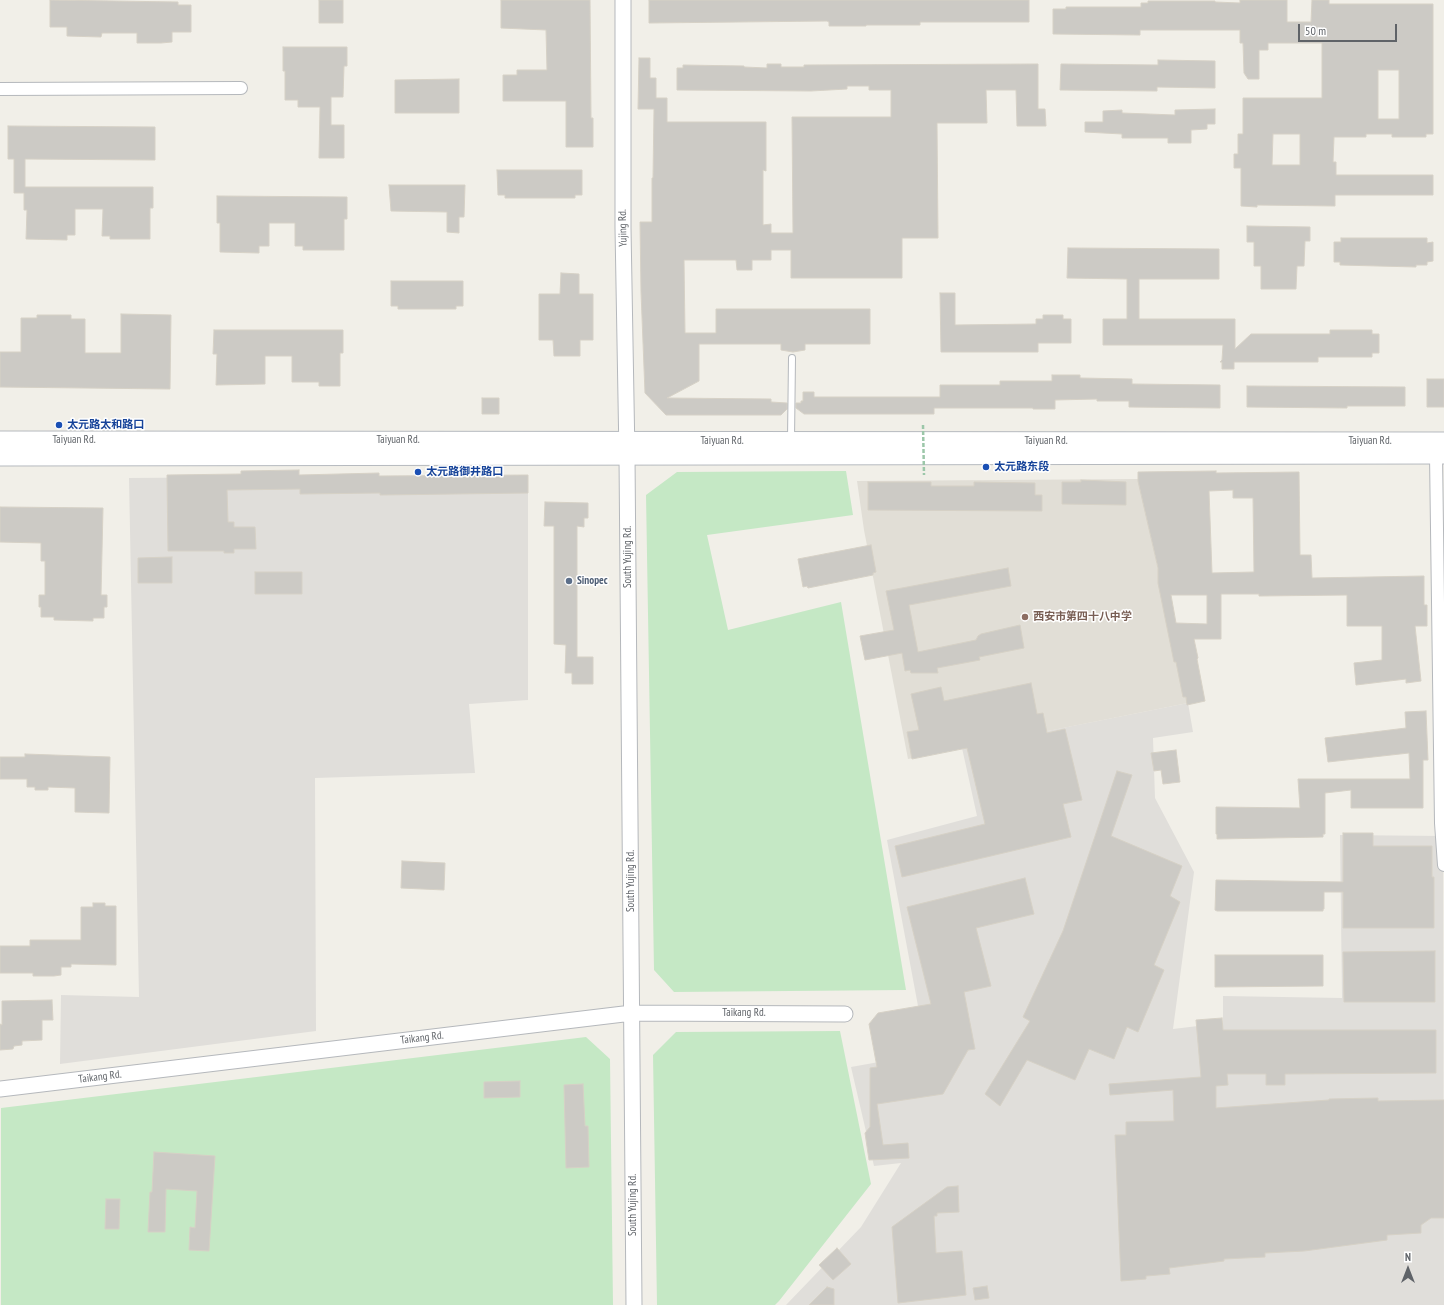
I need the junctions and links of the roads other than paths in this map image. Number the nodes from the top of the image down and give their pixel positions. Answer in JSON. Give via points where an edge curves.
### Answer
{"nodes":[{"id":1,"x":623,"y":0,"type":"edge"},
{"id":2,"x":241,"y":88,"type":"dead end"},
{"id":3,"x":0,"y":89,"type":"edge"},
{"id":4,"x":792,"y":358,"type":"dead end"},
{"id":5,"x":0,"y":440,"type":"edge"},
{"id":6,"x":791,"y":441,"type":"junction"},
{"id":7,"x":627,"y":449,"type":"junction"},
{"id":8,"x":1442,"y":450,"type":"edge"},
{"id":9,"x":0,"y":457,"type":"edge"},
{"id":10,"x":1444,"y":865,"type":"edge"},
{"id":11,"x":632,"y":1012,"type":"junction"},
{"id":12,"x":845,"y":1014,"type":"dead end"},
{"id":13,"x":0,"y":1089,"type":"edge"},
{"id":14,"x":634,"y":1305,"type":"edge"}],
"edges":[{"from":1,"to":7,"type":"street","name":"Yujing Rd.","via":[[623,228]]},
{"from":2,"to":3,"type":"street"},
{"from":4,"to":6,"type":"lane"},
{"from":5,"to":7,"type":"main road","name":"Taiyuan Rd."},
{"from":6,"to":7,"type":"main road","name":"Taiyuan Rd."},
{"from":6,"to":8,"type":"main road","name":"Taiyuan Rd."},
{"from":7,"to":8,"type":"main road","name":"Taiyuan Rd."},
{"from":7,"to":9,"type":"main road","name":"Taiyuan Rd."},
{"from":7,"to":11,"type":"street","name":"South Yujing Rd."},
{"from":8,"to":10,"type":"street","via":[[1441,823]]},
{"from":11,"to":12,"type":"street","name":"Taikang Rd."},
{"from":11,"to":13,"type":"street","name":"Taikang Rd."},
{"from":11,"to":14,"type":"street","name":"South Yujing Rd."}]}
